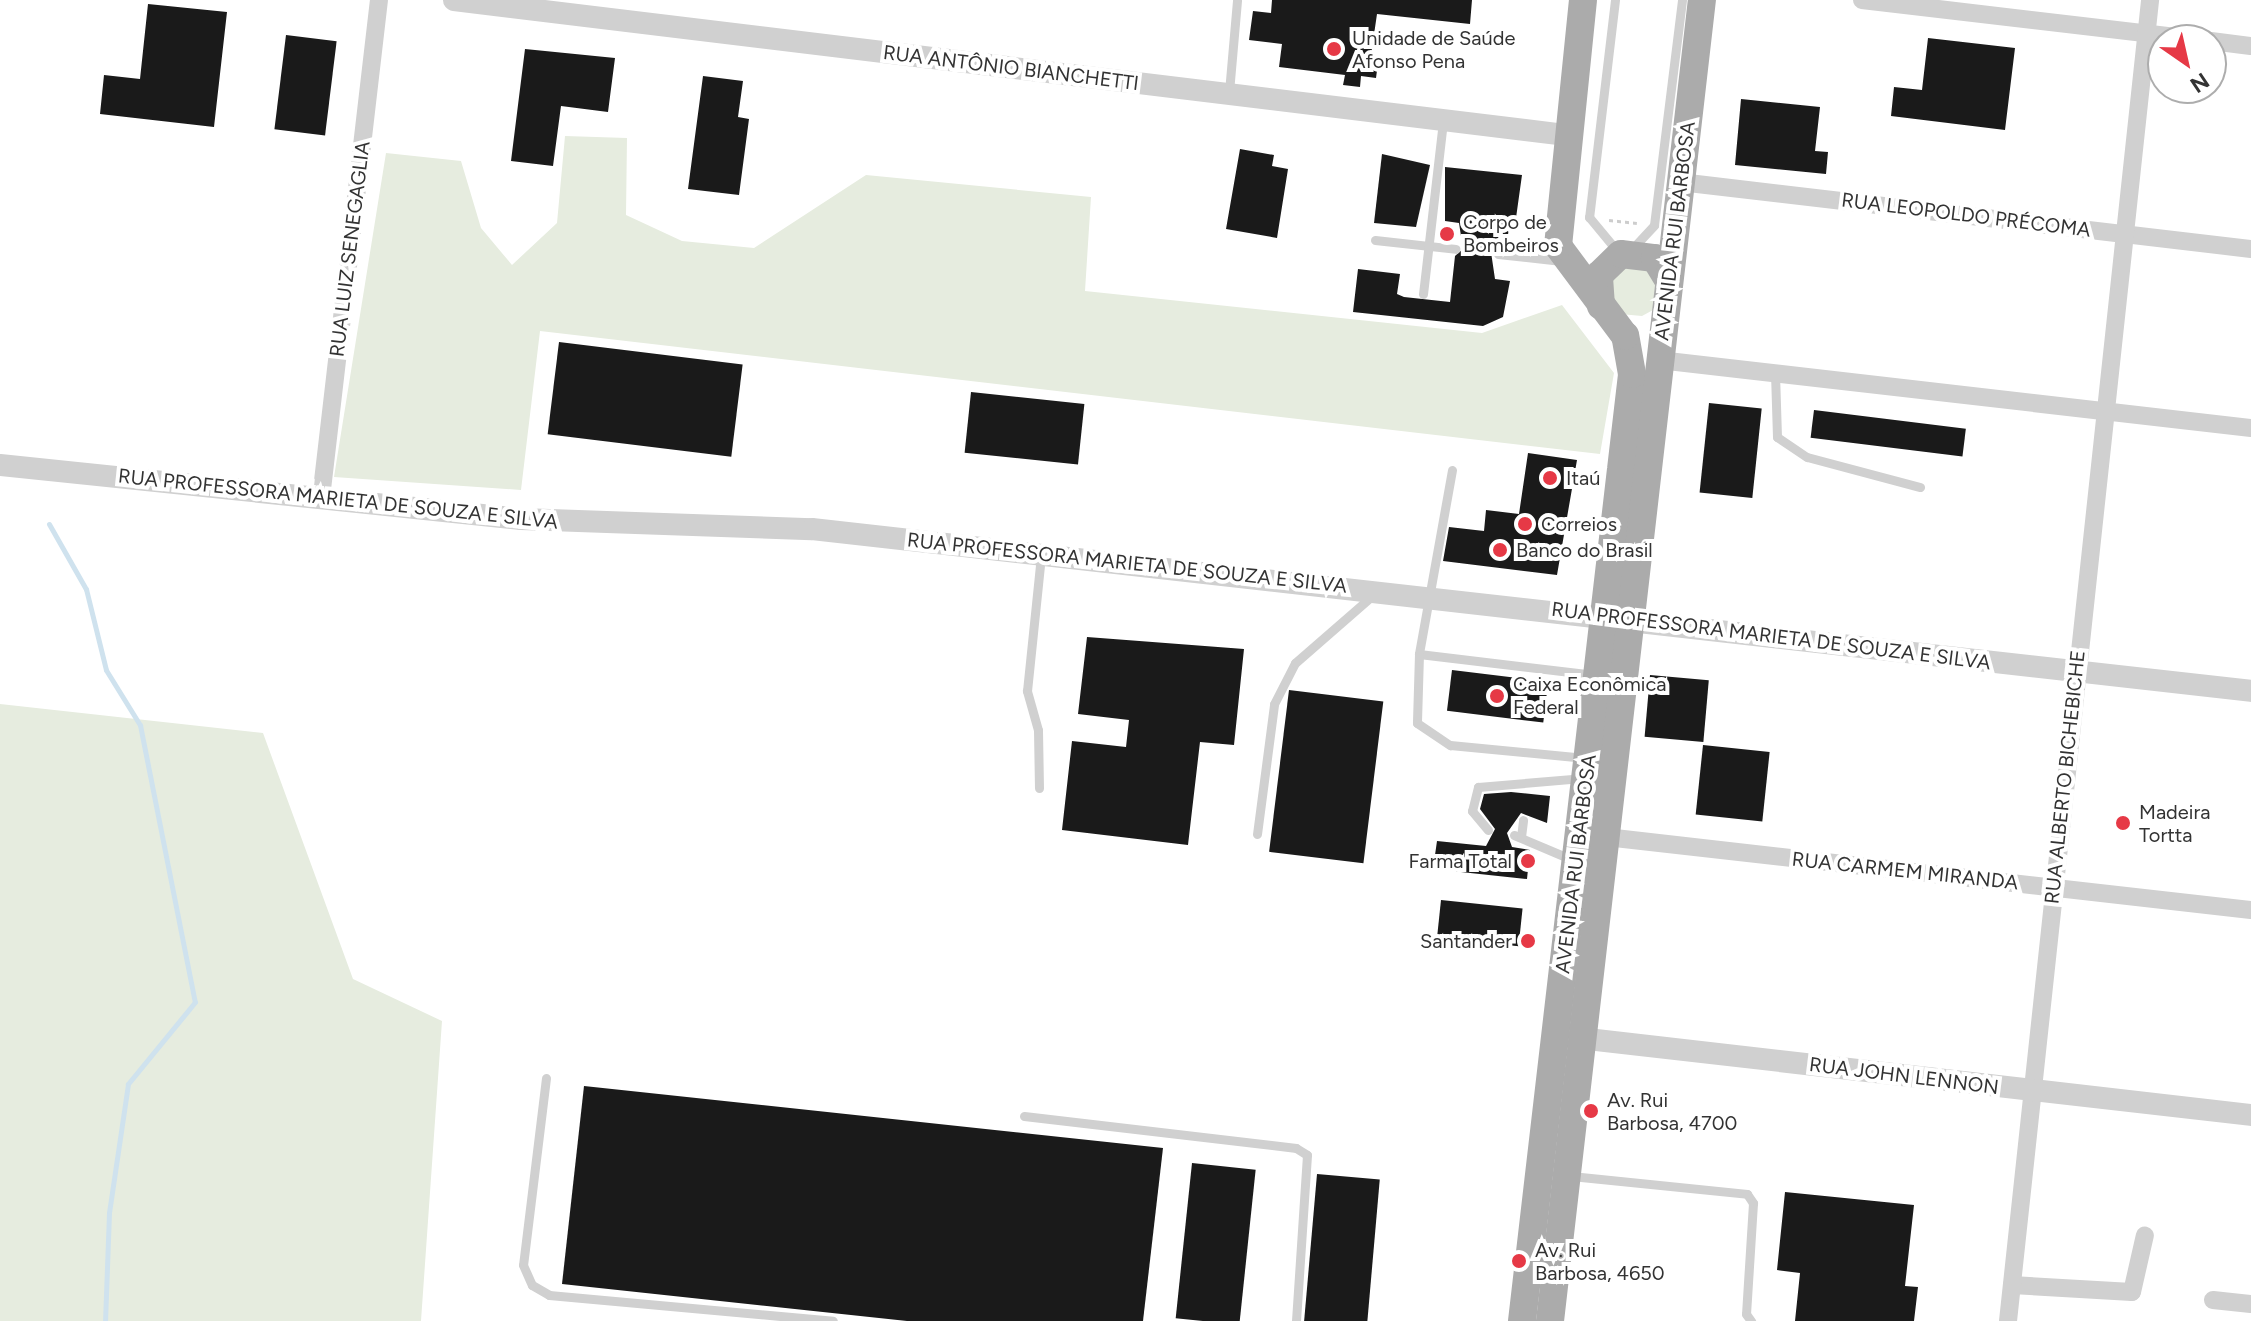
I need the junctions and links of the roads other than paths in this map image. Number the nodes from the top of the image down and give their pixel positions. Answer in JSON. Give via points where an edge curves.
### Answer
{"nodes":[{"id":1,"x":379,"y":0,"type":"edge"},
{"id":2,"x":454,"y":0,"type":"edge"},
{"id":3,"x":1237,"y":0,"type":"edge"},
{"id":4,"x":1583,"y":0,"type":"edge"},
{"id":5,"x":1615,"y":0,"type":"edge"},
{"id":6,"x":1682,"y":0,"type":"edge"},
{"id":7,"x":1702,"y":0,"type":"edge"},
{"id":8,"x":1862,"y":0,"type":"edge"},
{"id":9,"x":2150,"y":0,"type":"edge"},
{"id":10,"x":2146,"y":33,"type":"junction"},
{"id":11,"x":2227,"y":43,"type":"edge"},
{"id":12,"x":2251,"y":46,"type":"edge"},
{"id":13,"x":1229,"y":94,"type":"junction"},
{"id":14,"x":1443,"y":120,"type":"junction"},
{"id":15,"x":1567,"y":135,"type":"junction"},
{"id":16,"x":1680,"y":182,"type":"junction"},
{"id":17,"x":2121,"y":234,"type":"junction"},
{"id":18,"x":1375,"y":240,"type":"dead end"},
{"id":19,"x":1429,"y":246,"type":"junction"},
{"id":20,"x":1456,"y":249,"type":"dead end"},
{"id":21,"x":2251,"y":249,"type":"edge"},
{"id":22,"x":1625,"y":252,"type":"junction"},
{"id":23,"x":1498,"y":254,"type":"dead end"},
{"id":24,"x":1565,"y":261,"type":"junction"},
{"id":25,"x":1669,"y":290,"type":"junction"},
{"id":26,"x":1423,"y":294,"type":"dead end"},
{"id":27,"x":1607,"y":312,"type":"junction"},
{"id":28,"x":1659,"y":360,"type":"junction"},
{"id":29,"x":1775,"y":373,"type":"junction"},
{"id":30,"x":2104,"y":411,"type":"junction"},
{"id":31,"x":2251,"y":428,"type":"edge"},
{"id":32,"x":0,"y":465,"type":"edge"},
{"id":33,"x":1452,"y":470,"type":"dead end"},
{"id":34,"x":1920,"y":487,"type":"dead end"},
{"id":35,"x":321,"y":498,"type":"junction"},
{"id":36,"x":1042,"y":552,"type":"junction"},
{"id":37,"x":1378,"y":590,"type":"junction"},
{"id":38,"x":1425,"y":595,"type":"junction"},
{"id":39,"x":1618,"y":618,"type":"junction"},
{"id":40,"x":1419,"y":654,"type":"junction"},
{"id":41,"x":2076,"y":671,"type":"junction"},
{"id":42,"x":1598,"y":675,"type":"junction"},
{"id":43,"x":2251,"y":691,"type":"edge"},
{"id":44,"x":1587,"y":768,"type":"junction"},
{"id":45,"x":1039,"y":788,"type":"dead end"},
{"id":46,"x":1523,"y":820,"type":"dead end"},
{"id":47,"x":1488,"y":830,"type":"dead end"},
{"id":48,"x":1257,"y":834,"type":"dead end"},
{"id":49,"x":1606,"y":837,"type":"junction"},
{"id":50,"x":1576,"y":861,"type":"junction"},
{"id":51,"x":2053,"y":888,"type":"junction"},
{"id":52,"x":2251,"y":910,"type":"edge"},
{"id":53,"x":1570,"y":1038,"type":"junction"},
{"id":54,"x":546,"y":1078,"type":"dead end"},
{"id":55,"x":2032,"y":1090,"type":"junction"},
{"id":56,"x":2251,"y":1115,"type":"edge"},
{"id":57,"x":1024,"y":1116,"type":"dead end"},
{"id":58,"x":1567,"y":1175,"type":"junction"},
{"id":59,"x":2145,"y":1235,"type":"dead end"},
{"id":60,"x":2012,"y":1285,"type":"junction"},
{"id":61,"x":2213,"y":1300,"type":"dead end"},
{"id":62,"x":2251,"y":1304,"type":"edge"},
{"id":63,"x":833,"y":1321,"type":"edge"},
{"id":64,"x":1296,"y":1321,"type":"edge"},
{"id":65,"x":1522,"y":1321,"type":"edge"},
{"id":66,"x":1550,"y":1321,"type":"edge"},
{"id":67,"x":1751,"y":1321,"type":"edge"},
{"id":68,"x":2008,"y":1321,"type":"edge"}],
"edges":[{"from":1,"to":35,"type":"street","name":"RUA LUIZ SENEGAGLIA"},
{"from":2,"to":13,"type":"street","name":"RUA ANTÔNIO BIANCHETTI"},
{"from":3,"to":13,"type":"lane"},
{"from":4,"to":15,"type":"main road","name":"AVENIDA RUI BARBOSA"},
{"from":5,"to":22,"type":"lane","via":[[1589,217]]},
{"from":6,"to":22,"type":"lane","via":[[1654,225]]},
{"from":7,"to":16,"type":"main road","name":"AVENIDA RUI BARBOSA"},
{"from":8,"to":10,"type":"street"},
{"from":9,"to":10,"type":"street","name":"RUA ALBERTO BICHEBICHE"},
{"from":10,"to":17,"type":"street","name":"RUA ALBERTO BICHEBICHE"},
{"from":11,"to":12,"type":"street"},
{"from":13,"to":14,"type":"street","name":"RUA ANTÔNIO BIANCHETTI"},
{"from":14,"to":15,"type":"street","name":"RUA ANTÔNIO BIANCHETTI"},
{"from":14,"to":19,"type":"lane"},
{"from":15,"to":24,"type":"main road","name":"AVENIDA RUI BARBOSA","via":[[1557,232]]},
{"from":16,"to":17,"type":"street","name":"RUA LEOPOLDO PRÉCOMA"},
{"from":16,"to":25,"type":"main road","name":"AVENIDA RUI BARBOSA"},
{"from":17,"to":21,"type":"street","name":"RUA LEOPOLDO PRÉCOMA"},
{"from":17,"to":30,"type":"street","name":"RUA ALBERTO BICHEBICHE"},
{"from":18,"to":19,"type":"lane"},
{"from":19,"to":20,"type":"lane"},
{"from":19,"to":26,"type":"lane"},
{"from":22,"to":25,"type":"main road","via":[[1655,258]]},
{"from":22,"to":27,"type":"main road","via":[[1599,275]]},
{"from":23,"to":24,"type":"lane"},
{"from":24,"to":27,"type":"main road","name":"AVENIDA RUI BARBOSA"},
{"from":25,"to":27,"type":"main road","via":[[1646,322]]},
{"from":25,"to":28,"type":"main road","name":"AVENIDA RUI BARBOSA"},
{"from":27,"to":39,"type":"main road","name":"AVENIDA RUI BARBOSA","via":[[1631,355],[1632,374]]},
{"from":28,"to":29,"type":"street"},
{"from":28,"to":39,"type":"main road","name":"AVENIDA RUI BARBOSA"},
{"from":29,"to":30,"type":"street"},
{"from":29,"to":34,"type":"lane","via":[[1777,437],[1807,457]]},
{"from":30,"to":31,"type":"street"},
{"from":30,"to":41,"type":"street","name":"RUA ALBERTO BICHEBICHE"},
{"from":32,"to":35,"type":"street","name":"RUA PROFESSORA MARIETA DE SOUZA E SILVA"},
{"from":33,"to":38,"type":"lane"},
{"from":35,"to":36,"type":"street","name":"RUA PROFESSORA MARIETA DE SOUZA E SILVA","via":[[521,519],[763,524]]},
{"from":36,"to":37,"type":"street","name":"RUA PROFESSORA MARIETA DE SOUZA E SILVA"},
{"from":36,"to":45,"type":"lane","via":[[1027,691],[1038,730]]},
{"from":37,"to":38,"type":"street","name":"RUA PROFESSORA MARIETA DE SOUZA E SILVA"},
{"from":37,"to":48,"type":"lane","via":[[1295,663],[1274,704]]},
{"from":38,"to":39,"type":"street","name":"RUA PROFESSORA MARIETA DE SOUZA E SILVA"},
{"from":38,"to":40,"type":"lane"},
{"from":39,"to":41,"type":"street","name":"RUA PROFESSORA MARIETA DE SOUZA E SILVA"},
{"from":39,"to":42,"type":"main road","name":"AVENIDA RUI BARBOSA"},
{"from":39,"to":49,"type":"main road","name":"AVENIDA RUI BARBOSA"},
{"from":40,"to":42,"type":"lane"},
{"from":40,"to":44,"type":"lane","via":[[1417,723],[1450,745]]},
{"from":41,"to":43,"type":"street","name":"RUA PROFESSORA MARIETA DE SOUZA E SILVA"},
{"from":41,"to":51,"type":"street","name":"RUA ALBERTO BICHEBICHE"},
{"from":42,"to":44,"type":"main road","name":"AVENIDA RUI BARBOSA"},
{"from":44,"to":47,"type":"lane","via":[[1526,788],[1478,787],[1472,811]]},
{"from":44,"to":50,"type":"main road","name":"AVENIDA RUI BARBOSA"},
{"from":46,"to":50,"type":"lane","via":[[1518,836]]},
{"from":49,"to":51,"type":"street","name":"RUA CARMEM MIRANDA"},
{"from":49,"to":53,"type":"main road","name":"AVENIDA RUI BARBOSA"},
{"from":50,"to":53,"type":"main road","name":"AVENIDA RUI BARBOSA"},
{"from":51,"to":52,"type":"street","name":"RUA CARMEM MIRANDA"},
{"from":51,"to":55,"type":"street","name":"RUA ALBERTO BICHEBICHE"},
{"from":53,"to":55,"type":"street","name":"RUA JOHN LENNON"},
{"from":53,"to":58,"type":"main road","name":"AVENIDA RUI BARBOSA"},
{"from":53,"to":65,"type":"main road","name":"AVENIDA RUI BARBOSA"},
{"from":54,"to":63,"type":"lane","via":[[523,1265],[532,1285],[549,1295]]},
{"from":55,"to":56,"type":"street","name":"RUA JOHN LENNON"},
{"from":55,"to":60,"type":"street","name":"RUA ALBERTO BICHEBICHE"},
{"from":57,"to":64,"type":"lane","via":[[1296,1148],[1307,1155]]},
{"from":58,"to":66,"type":"main road","name":"AVENIDA RUI BARBOSA"},
{"from":58,"to":67,"type":"lane","via":[[1747,1194],[1753,1203],[1746,1314]]},
{"from":59,"to":60,"type":"street","via":[[2132,1292]]},
{"from":60,"to":68,"type":"street","name":"RUA ALBERTO BICHEBICHE"},
{"from":61,"to":62,"type":"street"}]}
